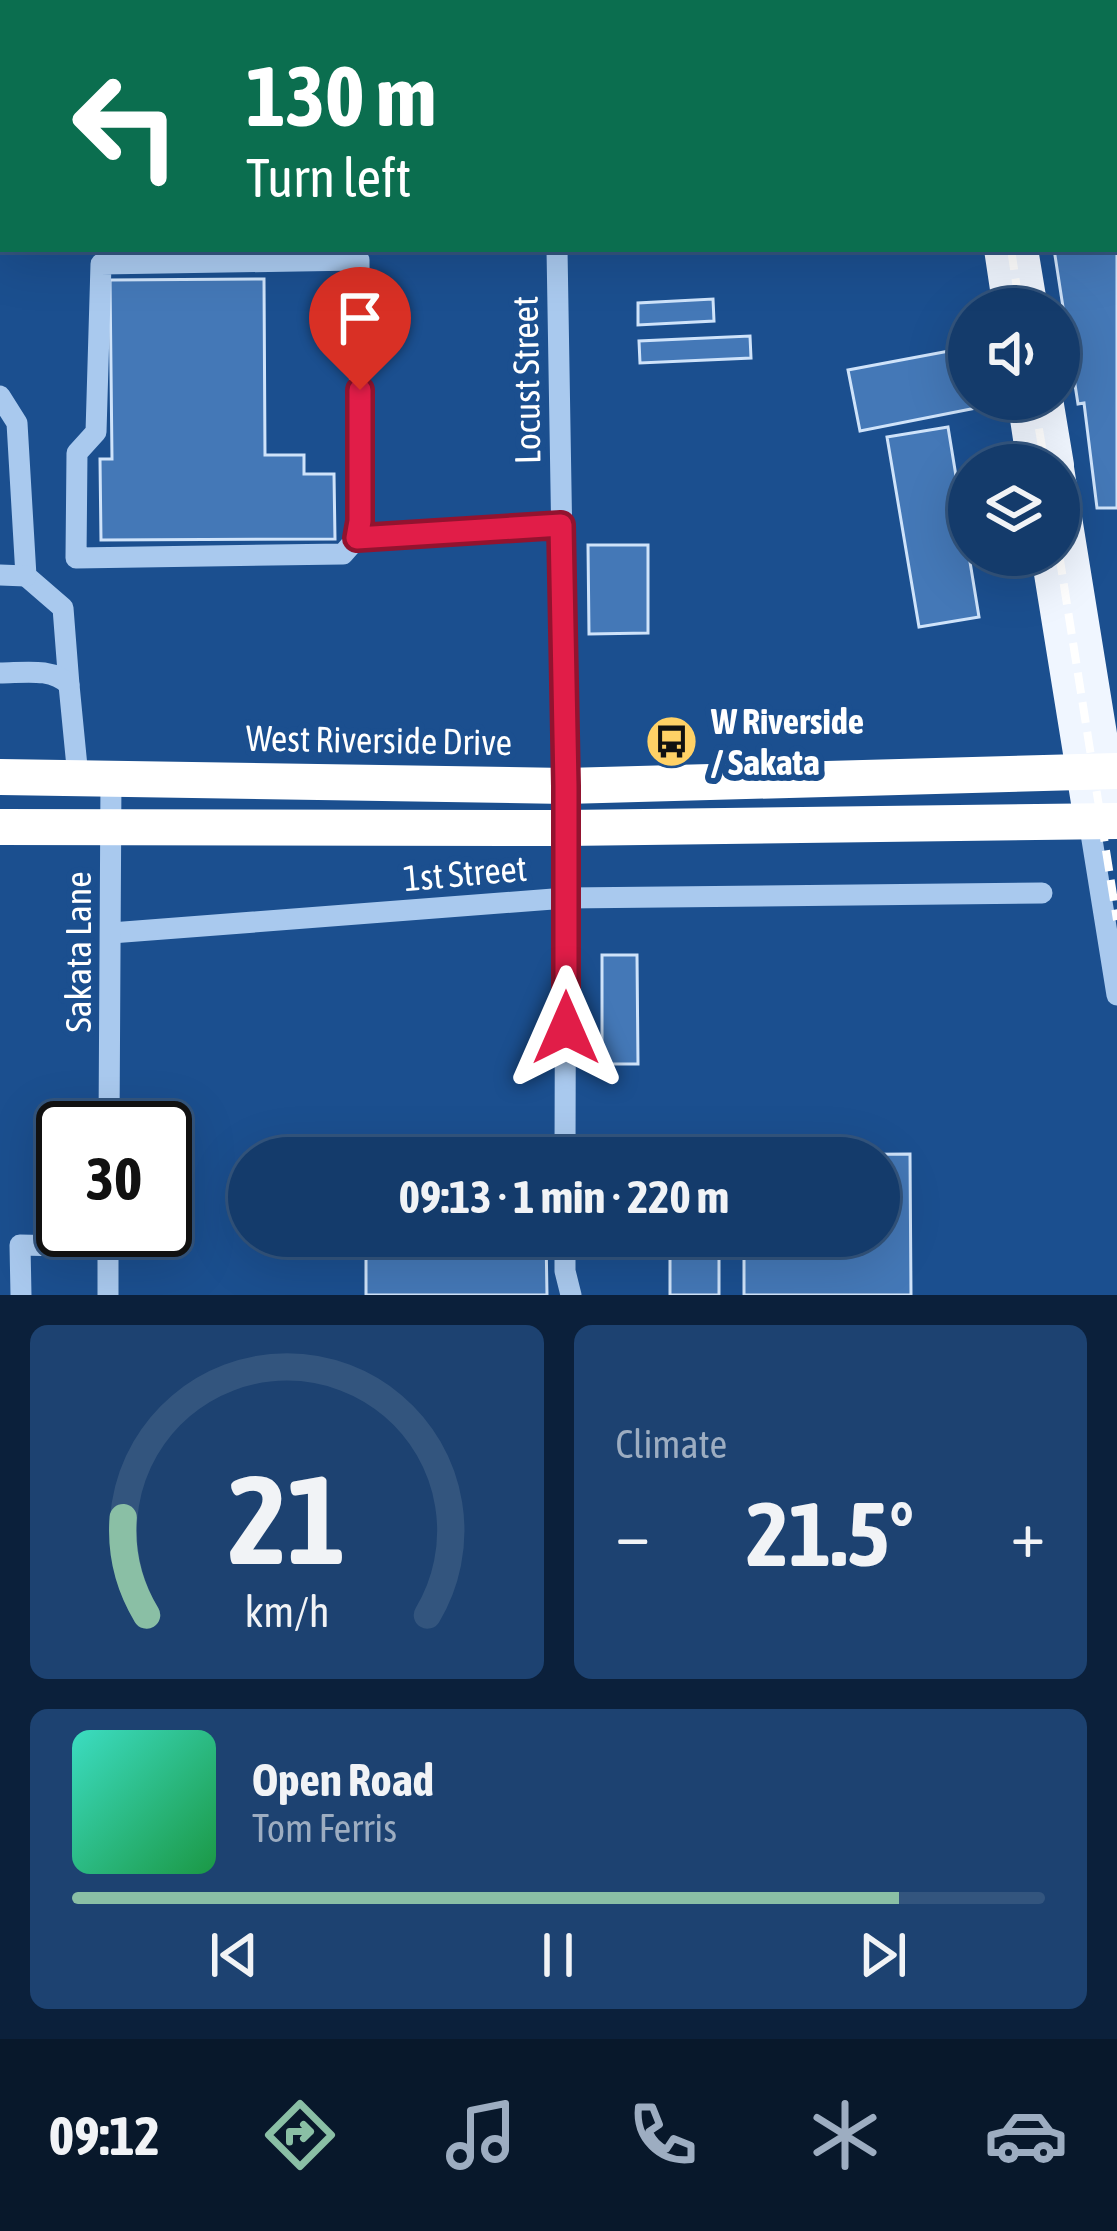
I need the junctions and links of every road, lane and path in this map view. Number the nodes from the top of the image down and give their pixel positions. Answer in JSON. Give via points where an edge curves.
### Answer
{"nodes":[{"id":1,"x":557,"y":252,"type":"edge"},
{"id":2,"x":999,"y":252,"type":"edge"},
{"id":3,"x":1024,"y":252,"type":"edge"},
{"id":4,"x":1005,"y":288,"type":"edge"},
{"id":5,"x":1030,"y":288,"type":"edge"},
{"id":6,"x":0,"y":396,"type":"edge"},
{"id":7,"x":561,"y":525,"type":"junction"},
{"id":8,"x":357,"y":538,"type":"junction"},
{"id":9,"x":0,"y":575,"type":"edge"},
{"id":10,"x":26,"y":576,"type":"junction"},
{"id":11,"x":1051,"y":576,"type":"edge"},
{"id":12,"x":1074,"y":576,"type":"edge"},
{"id":13,"x":0,"y":674,"type":"edge"},
{"id":14,"x":69,"y":685,"type":"junction"},
{"id":15,"x":1101,"y":771,"type":"edge"},
{"id":16,"x":0,"y":777,"type":"edge"},
{"id":17,"x":94,"y":777,"type":"junction"},
{"id":18,"x":566,"y":786,"type":"junction"},
{"id":19,"x":1110,"y":824,"type":"edge"},
{"id":20,"x":0,"y":827,"type":"edge"},
{"id":21,"x":111,"y":827,"type":"junction"},
{"id":22,"x":565,"y":829,"type":"junction"},
{"id":23,"x":1042,"y":893,"type":"dead end"},
{"id":24,"x":566,"y":898,"type":"junction"},
{"id":25,"x":111,"y":933,"type":"junction"},
{"id":26,"x":1117,"y":995,"type":"edge"},
{"id":27,"x":110,"y":1101,"type":"edge"},
{"id":28,"x":565,"y":1137,"type":"edge"},
{"id":29,"x":36,"y":1244,"type":"edge"},
{"id":30,"x":108,"y":1257,"type":"edge"},
{"id":31,"x":565,"y":1257,"type":"edge"},
{"id":32,"x":21,"y":1295,"type":"edge"},
{"id":33,"x":108,"y":1295,"type":"edge"},
{"id":34,"x":571,"y":1295,"type":"edge"}],
"edges":[{"from":1,"to":7,"type":"street","name":"Locust Street"},
{"from":2,"to":4,"type":"main road"},
{"from":3,"to":5,"type":"main road"},
{"from":6,"to":10,"type":"street","via":[[17,423]]},
{"from":7,"to":8,"type":"street"},
{"from":7,"to":18,"type":"street","name":"Locust Street"},
{"from":8,"to":8,"type":"street","via":[[359,260],[100,264],[96,431],[77,453],[76,558],[343,554]]},
{"from":9,"to":10,"type":"street"},
{"from":10,"to":14,"type":"street","name":"Sakata Lane","via":[[63,608]]},
{"from":11,"to":15,"type":"main road"},
{"from":12,"to":15,"type":"main road"},
{"from":13,"to":14,"type":"street","via":[[50,674]]},
{"from":14,"to":17,"type":"street","name":"Sakata Lane"},
{"from":15,"to":18,"type":"highway","name":"West Riverside Drive"},
{"from":15,"to":19,"type":"main road"},
{"from":16,"to":17,"type":"highway","name":"West Riverside Drive"},
{"from":17,"to":18,"type":"highway","name":"West Riverside Drive"},
{"from":17,"to":21,"type":"street","name":"Sakata Lane"},
{"from":18,"to":22,"type":"street","name":"Locust Street"},
{"from":19,"to":22,"type":"highway"},
{"from":19,"to":26,"type":"street"},
{"from":20,"to":21,"type":"highway"},
{"from":21,"to":22,"type":"highway"},
{"from":21,"to":25,"type":"street","name":"Sakata Lane"},
{"from":22,"to":24,"type":"street","name":"Locust Street"},
{"from":23,"to":24,"type":"street","name":"1st Street"},
{"from":24,"to":25,"type":"street","name":"1st Street"},
{"from":24,"to":28,"type":"street","name":"Locust Street"},
{"from":25,"to":27,"type":"street","name":"Sakata Lane"},
{"from":29,"to":32,"type":"street","via":[[20,1245]]},
{"from":30,"to":33,"type":"street"},
{"from":31,"to":34,"type":"street"}]}
